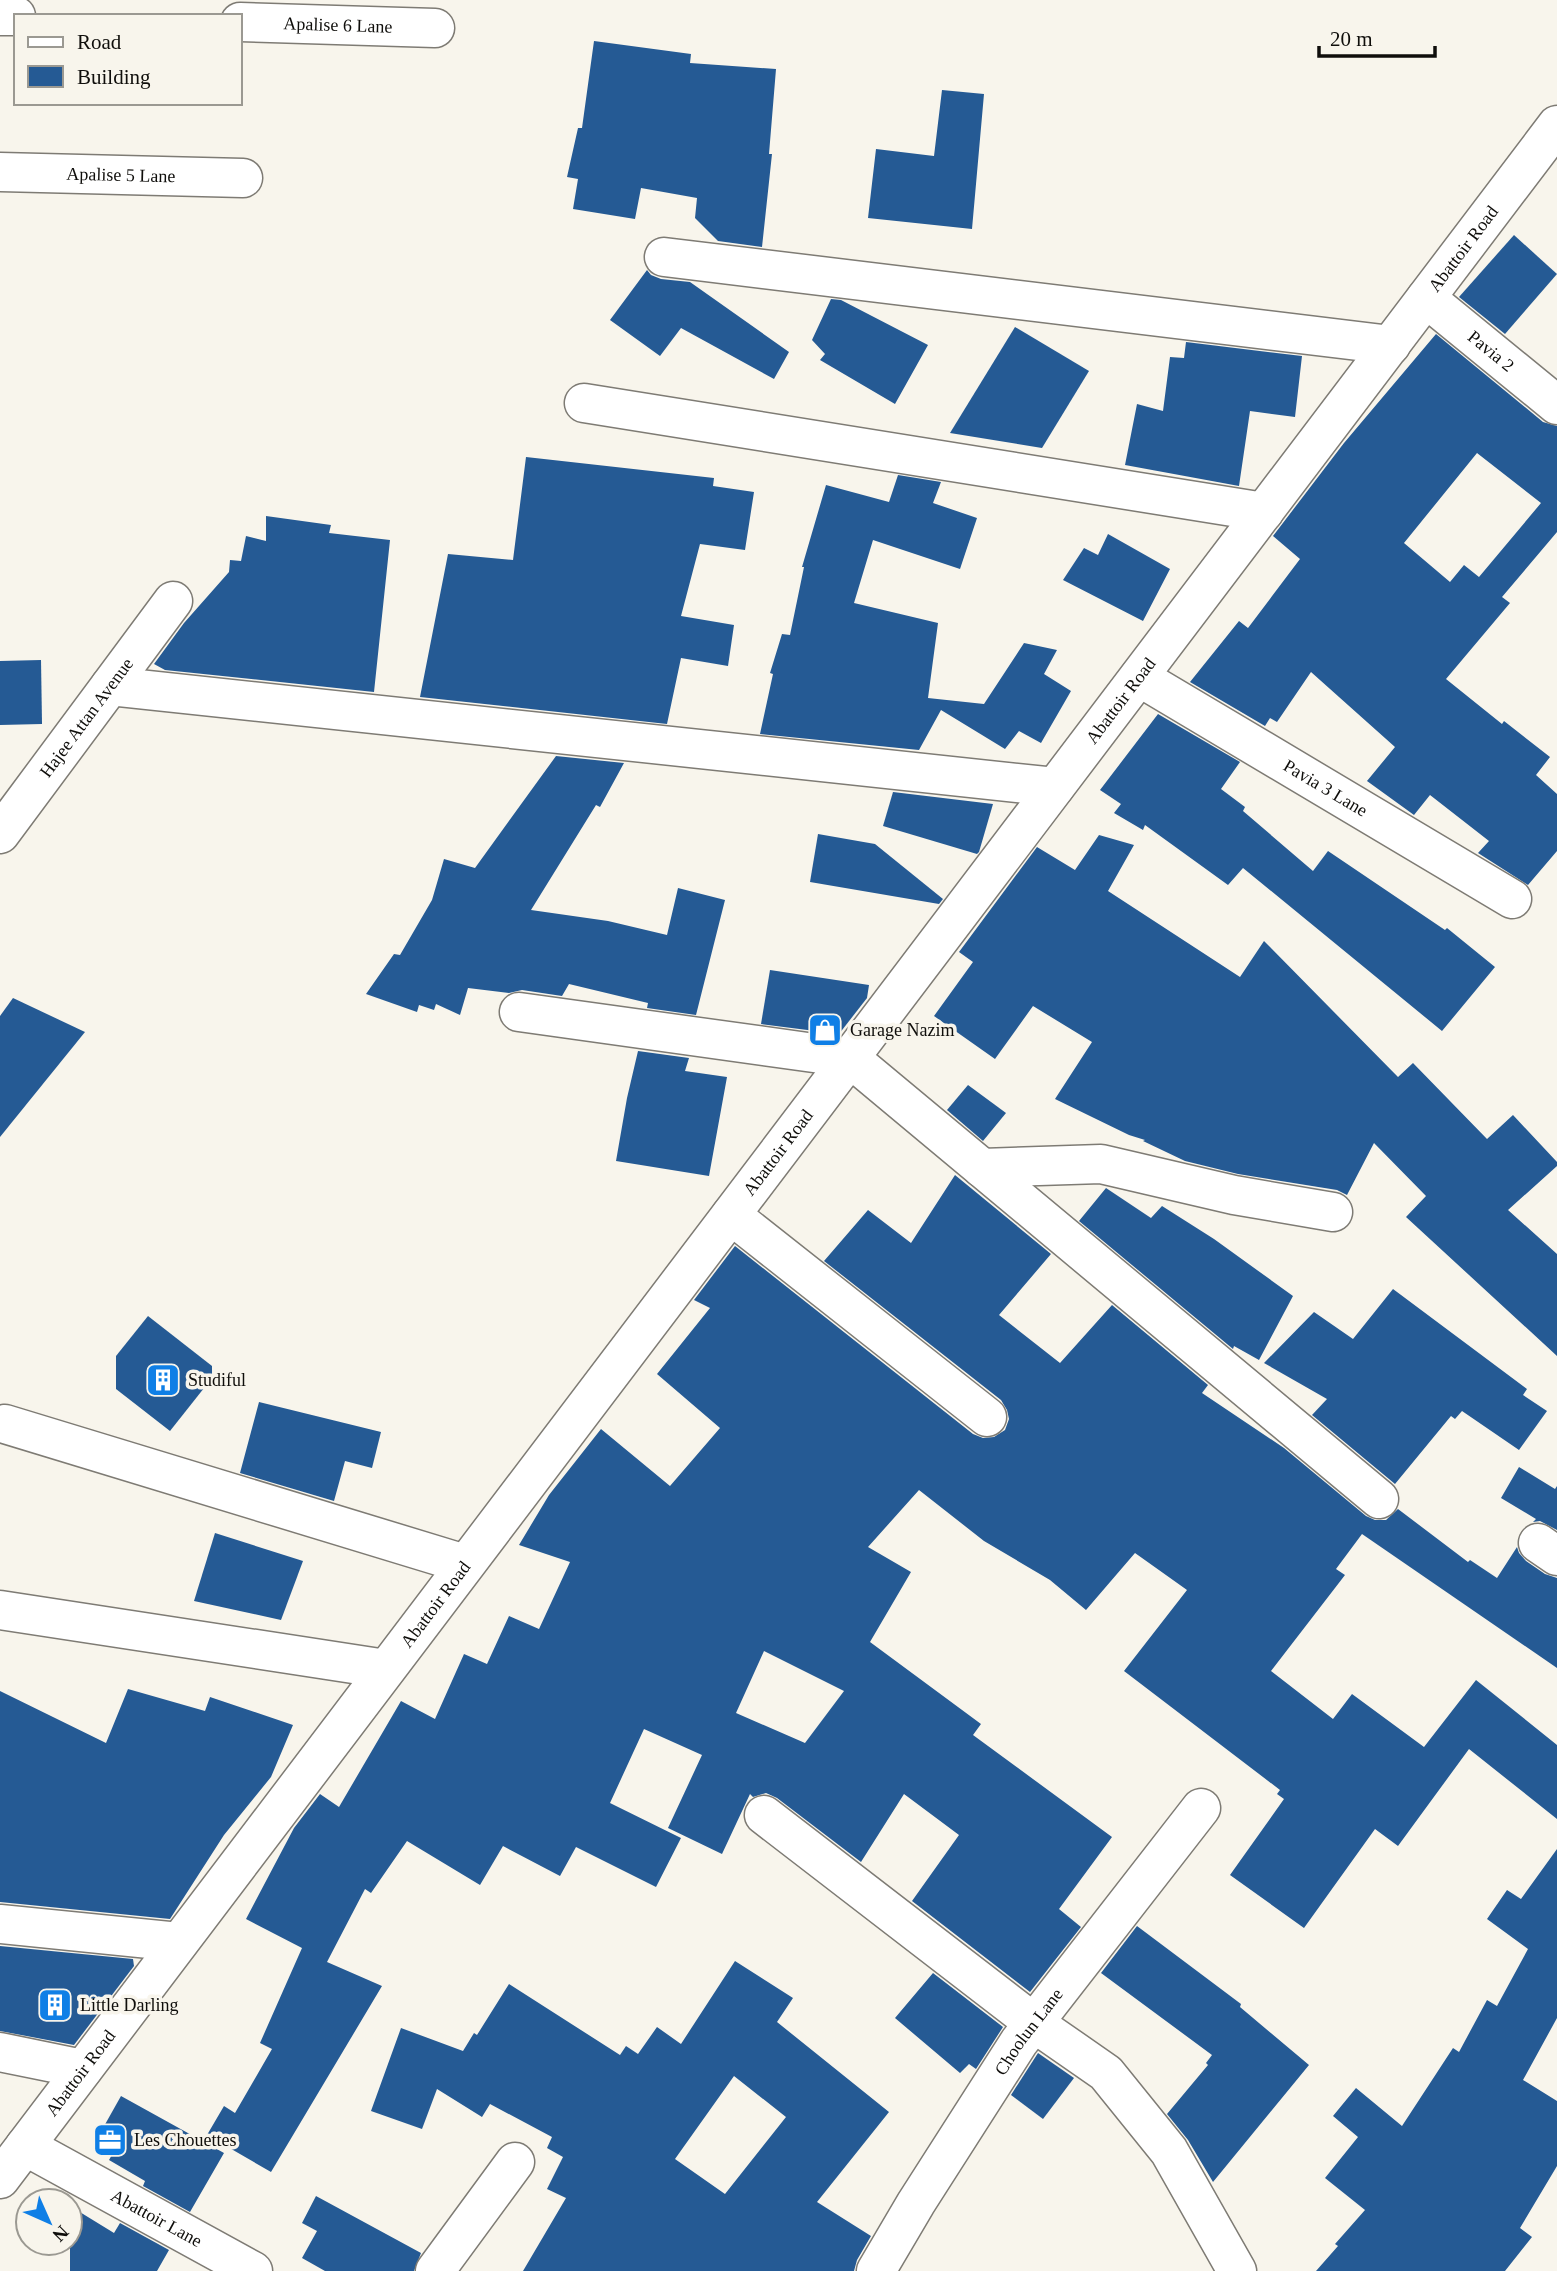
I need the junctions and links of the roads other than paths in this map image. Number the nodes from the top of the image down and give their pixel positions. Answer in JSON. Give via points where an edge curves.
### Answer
{"nodes":[{"id":1,"x":242,"y":22,"type":"edge"},
{"id":2,"x":435,"y":28,"type":"dead end"},
{"id":3,"x":1557,"y":125,"type":"edge"},
{"id":4,"x":0,"y":172,"type":"edge"},
{"id":5,"x":243,"y":178,"type":"dead end"},
{"id":6,"x":664,"y":257,"type":"dead end"},
{"id":7,"x":1426,"y":298,"type":"junction"},
{"id":8,"x":1391,"y":345,"type":"junction"},
{"id":9,"x":584,"y":403,"type":"dead end"},
{"id":10,"x":1557,"y":405,"type":"edge"},
{"id":11,"x":1264,"y":512,"type":"junction"},
{"id":12,"x":173,"y":601,"type":"dead end"},
{"id":13,"x":1139,"y":677,"type":"junction"},
{"id":14,"x":110,"y":687,"type":"junction"},
{"id":15,"x":1055,"y":787,"type":"junction"},
{"id":16,"x":0,"y":834,"type":"edge"},
{"id":17,"x":1512,"y":899,"type":"dead end"},
{"id":18,"x":519,"y":1012,"type":"dead end"},
{"id":19,"x":850,"y":1058,"type":"junction"},
{"id":20,"x":982,"y":1168,"type":"junction"},
{"id":21,"x":1333,"y":1212,"type":"dead end"},
{"id":22,"x":731,"y":1215,"type":"junction"},
{"id":23,"x":987,"y":1417,"type":"dead end"},
{"id":24,"x":5,"y":1424,"type":"dead end"},
{"id":25,"x":1379,"y":1499,"type":"dead end"},
{"id":26,"x":465,"y":1564,"type":"junction"},
{"id":27,"x":0,"y":1610,"type":"edge"},
{"id":28,"x":386,"y":1669,"type":"junction"},
{"id":29,"x":1201,"y":1808,"type":"dead end"},
{"id":30,"x":764,"y":1815,"type":"dead end"},
{"id":31,"x":0,"y":1924,"type":"edge"},
{"id":32,"x":179,"y":1942,"type":"junction"},
{"id":33,"x":1034,"y":2023,"type":"junction"},
{"id":34,"x":0,"y":2052,"type":"edge"},
{"id":35,"x":83,"y":2069,"type":"junction"},
{"id":36,"x":25,"y":2146,"type":"junction"},
{"id":37,"x":515,"y":2162,"type":"dead end"},
{"id":38,"x":0,"y":2179,"type":"edge"},
{"id":39,"x":253,"y":2271,"type":"edge"},
{"id":40,"x":435,"y":2271,"type":"edge"},
{"id":41,"x":876,"y":2271,"type":"edge"},
{"id":42,"x":1237,"y":2271,"type":"edge"}],
"edges":[{"from":1,"to":2,"type":"street","name":"Apalise 6 Lane"},
{"from":3,"to":7,"type":"street","name":"Abattoir Road"},
{"from":4,"to":5,"type":"street","name":"Apalise 5 Lane"},
{"from":6,"to":8,"type":"street"},
{"from":7,"to":8,"type":"street","name":"Abattoir Road"},
{"from":7,"to":10,"type":"street","name":"Pavia 2"},
{"from":8,"to":11,"type":"street","name":"Abattoir Road"},
{"from":9,"to":11,"type":"street"},
{"from":11,"to":13,"type":"street","name":"Abattoir Road"},
{"from":12,"to":14,"type":"street","name":"Hajee Attan Avenue"},
{"from":13,"to":15,"type":"street","name":"Abattoir Road"},
{"from":13,"to":17,"type":"street","name":"Pavia 3 Lane"},
{"from":14,"to":15,"type":"street"},
{"from":14,"to":16,"type":"street","name":"Hajee Attan Avenue"},
{"from":15,"to":19,"type":"street","name":"Abattoir Road"},
{"from":18,"to":19,"type":"street"},
{"from":19,"to":20,"type":"street"},
{"from":19,"to":22,"type":"street","name":"Abattoir Road"},
{"from":20,"to":21,"type":"street","via":[[1101,1164]]},
{"from":20,"to":25,"type":"street"},
{"from":22,"to":23,"type":"street"},
{"from":22,"to":26,"type":"street","name":"Abattoir Road"},
{"from":24,"to":26,"type":"street"},
{"from":26,"to":28,"type":"street","name":"Abattoir Road"},
{"from":27,"to":28,"type":"street"},
{"from":28,"to":32,"type":"street","name":"Abattoir Road"},
{"from":29,"to":33,"type":"street","name":"Choolun Lane"},
{"from":30,"to":33,"type":"street"},
{"from":31,"to":32,"type":"street"},
{"from":32,"to":35,"type":"street","name":"Abattoir Road"},
{"from":33,"to":41,"type":"street","name":"Choolun Lane"},
{"from":33,"to":42,"type":"street","via":[[1106,2073],[1169,2151]]},
{"from":34,"to":35,"type":"street"},
{"from":35,"to":36,"type":"street","name":"Abattoir Road"},
{"from":36,"to":38,"type":"street","name":"Abattoir Road"},
{"from":36,"to":39,"type":"street","name":"Abattoir Lane"},
{"from":37,"to":40,"type":"street"}]}
